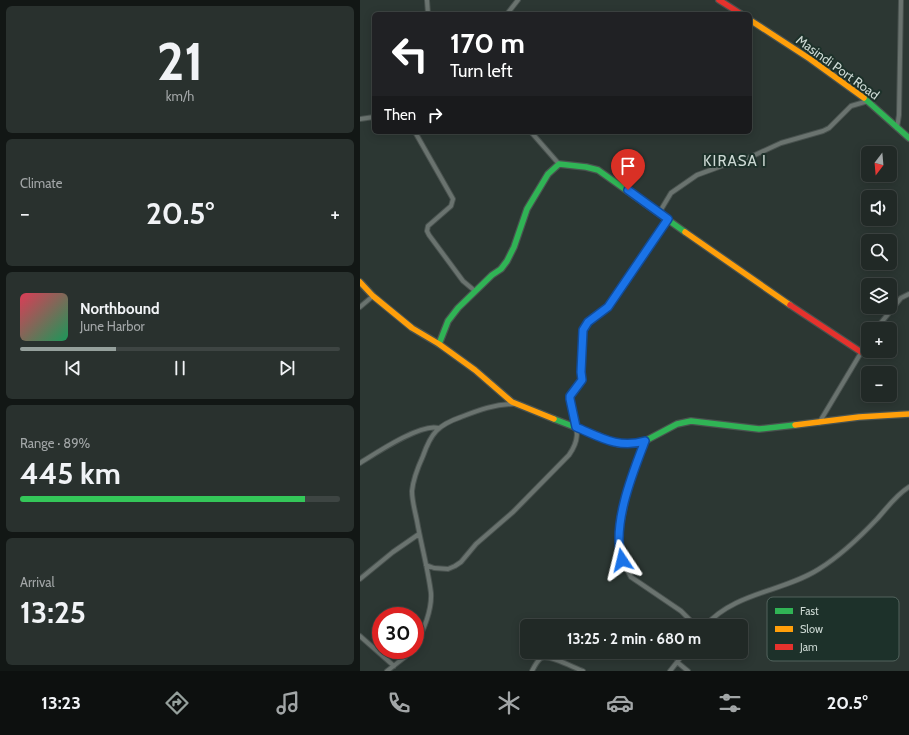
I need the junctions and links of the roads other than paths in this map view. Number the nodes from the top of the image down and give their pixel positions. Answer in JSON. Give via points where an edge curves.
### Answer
{"nodes":[{"id":1,"x":427,"y":0,"type":"edge"},
{"id":2,"x":518,"y":0,"type":"edge"},
{"id":3,"x":719,"y":0,"type":"edge"},
{"id":4,"x":901,"y":0,"type":"edge"},
{"id":5,"x":428,"y":12,"type":"edge"},
{"id":6,"x":509,"y":12,"type":"edge"},
{"id":7,"x":738,"y":12,"type":"edge"},
{"id":8,"x":752,"y":21,"type":"edge"},
{"id":9,"x":868,"y":101,"type":"junction"},
{"id":10,"x":372,"y":117,"type":"edge"},
{"id":11,"x":360,"y":119,"type":"edge"},
{"id":12,"x":897,"y":128,"type":"junction"},
{"id":13,"x":416,"y":134,"type":"edge"},
{"id":14,"x":533,"y":134,"type":"edge"},
{"id":15,"x":909,"y":138,"type":"edge"},
{"id":16,"x":559,"y":164,"type":"junction"},
{"id":17,"x":659,"y":213,"type":"junction"},
{"id":18,"x":668,"y":219,"type":"junction"},
{"id":19,"x":360,"y":282,"type":"edge"},
{"id":20,"x":475,"y":291,"type":"junction"},
{"id":21,"x":909,"y":294,"type":"edge"},
{"id":22,"x":373,"y":296,"type":"junction"},
{"id":23,"x":360,"y":307,"type":"edge"},
{"id":24,"x":882,"y":322,"type":"edge"},
{"id":25,"x":439,"y":344,"type":"junction"},
{"id":26,"x":861,"y":352,"type":"joint"},
{"id":27,"x":517,"y":404,"type":"junction"},
{"id":28,"x":909,"y":414,"type":"edge"},
{"id":29,"x":819,"y":423,"type":"junction"},
{"id":30,"x":576,"y":427,"type":"junction"},
{"id":31,"x":438,"y":428,"type":"junction"},
{"id":32,"x":645,"y":441,"type":"junction"},
{"id":33,"x":360,"y":463,"type":"edge"},
{"id":34,"x":909,"y":487,"type":"edge"},
{"id":35,"x":419,"y":534,"type":"junction"},
{"id":36,"x":426,"y":565,"type":"junction"},
{"id":37,"x":360,"y":579,"type":"edge"},
{"id":38,"x":689,"y":619,"type":"edge"},
{"id":39,"x":714,"y":619,"type":"edge"},
{"id":40,"x":424,"y":625,"type":"edge"},
{"id":41,"x":360,"y":636,"type":"edge"},
{"id":42,"x":403,"y":659,"type":"edge"},
{"id":43,"x":679,"y":659,"type":"edge"},
{"id":44,"x":677,"y":662,"type":"junction"},
{"id":45,"x":394,"y":666,"type":"junction"},
{"id":46,"x":387,"y":671,"type":"edge"},
{"id":47,"x":532,"y":671,"type":"edge"},
{"id":48,"x":583,"y":671,"type":"edge"},
{"id":49,"x":670,"y":671,"type":"edge"},
{"id":50,"x":688,"y":671,"type":"edge"}],
"edges":[{"from":1,"to":5,"type":"street"},
{"from":2,"to":6,"type":"street"},
{"from":3,"to":7,"type":"street"},
{"from":4,"to":12,"type":"street"},
{"from":8,"to":9,"type":"street","name":"Masindi Port Road"},
{"from":9,"to":12,"type":"street","name":"Masindi Port Road"},
{"from":9,"to":17,"type":"street","via":[[851,106],[823,131],[781,143],[744,160],[697,175],[671,192]]},
{"from":10,"to":11,"type":"street"},
{"from":12,"to":15,"type":"street","name":"Masindi Port Road"},
{"from":13,"to":20,"type":"street","via":[[452,199],[451,206],[428,226],[427,231],[463,281]]},
{"from":14,"to":16,"type":"street"},
{"from":16,"to":17,"type":"street","via":[[586,166],[598,170]]},
{"from":16,"to":20,"type":"street","via":[[548,174],[527,209],[508,261]]},
{"from":17,"to":18,"type":"street"},
{"from":18,"to":26,"type":"street","via":[[737,269]]},
{"from":18,"to":30,"type":"street","via":[[608,307],[588,322],[583,330],[582,380],[570,396]]},
{"from":19,"to":22,"type":"street"},
{"from":20,"to":25,"type":"street","via":[[448,321]]},
{"from":21,"to":24,"type":"street","via":[[902,298]]},
{"from":22,"to":23,"type":"street"},
{"from":22,"to":25,"type":"street","via":[[412,328]]},
{"from":25,"to":27,"type":"street"},
{"from":26,"to":29,"type":"street"},
{"from":27,"to":30,"type":"street"},
{"from":27,"to":31,"type":"street","via":[[488,407]]},
{"from":28,"to":29,"type":"street"},
{"from":29,"to":32,"type":"street","via":[[759,429],[691,421],[677,424]]},
{"from":30,"to":32,"type":"street","via":[[619,444]]},
{"from":30,"to":36,"type":"street","via":[[577,439],[569,455],[513,512],[476,544],[461,562],[448,569]]},
{"from":31,"to":33,"type":"street","via":[[419,430]]},
{"from":31,"to":35,"type":"street","via":[[426,448],[414,484],[413,500]]},
{"from":32,"to":38,"type":"street","via":[[629,486],[619,536],[619,550],[631,577]]},
{"from":34,"to":39,"type":"street","via":[[832,561],[809,575],[732,604]]},
{"from":35,"to":36,"type":"street"},
{"from":35,"to":37,"type":"street"},
{"from":36,"to":40,"type":"street","via":[[431,601]]},
{"from":41,"to":45,"type":"street"},
{"from":42,"to":45,"type":"street"},
{"from":43,"to":44,"type":"street"},
{"from":44,"to":49,"type":"street"},
{"from":44,"to":50,"type":"street"},
{"from":45,"to":46,"type":"street"},
{"from":47,"to":48,"type":"street","via":[[540,659],[546,657]]}]}
